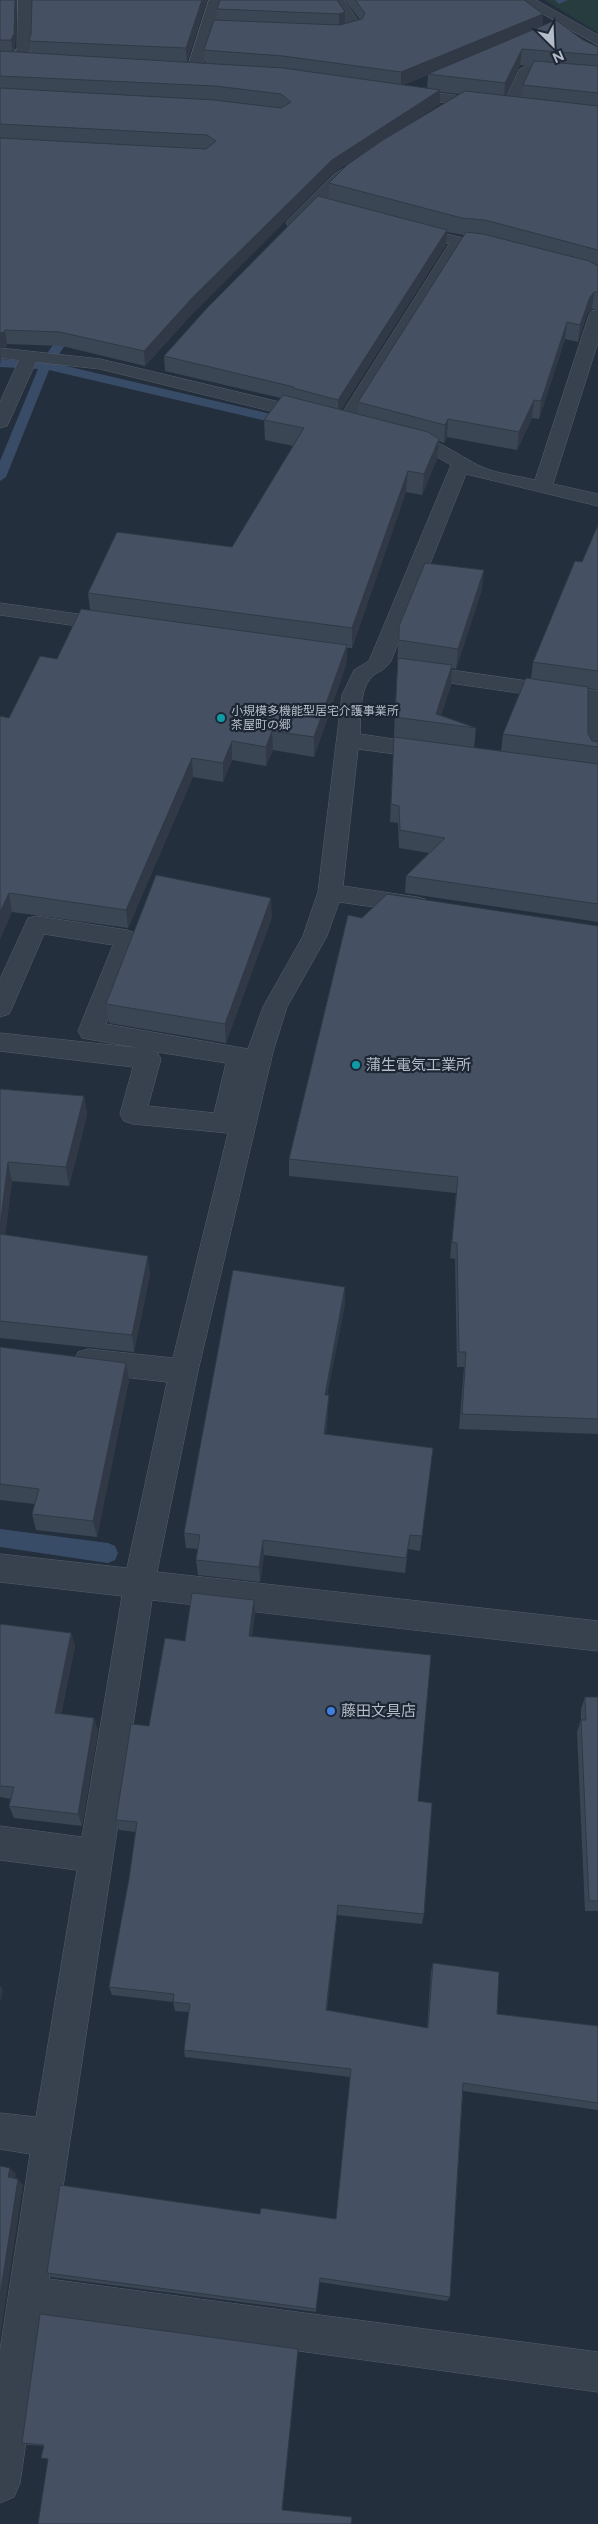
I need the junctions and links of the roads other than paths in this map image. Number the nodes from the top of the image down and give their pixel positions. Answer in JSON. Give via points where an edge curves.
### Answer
{"nodes":[{"id":1,"x":25,"y":0,"type":"edge"},
{"id":2,"x":216,"y":0,"type":"edge"},
{"id":3,"x":336,"y":0,"type":"edge"},
{"id":4,"x":526,"y":0,"type":"edge"},
{"id":5,"x":565,"y":24,"type":"junction"},
{"id":6,"x":207,"y":28,"type":"junction"},
{"id":7,"x":264,"y":30,"type":"edge"},
{"id":8,"x":312,"y":32,"type":"edge"},
{"id":9,"x":547,"y":32,"type":"edge"},
{"id":10,"x":598,"y":41,"type":"edge"},
{"id":11,"x":21,"y":55,"type":"junction"},
{"id":12,"x":0,"y":59,"type":"edge"},
{"id":13,"x":38,"y":61,"type":"edge"},
{"id":14,"x":196,"y":63,"type":"junction"},
{"id":15,"x":174,"y":68,"type":"edge"},
{"id":16,"x":214,"y":71,"type":"edge"},
{"id":17,"x":586,"y":76,"type":"edge"},
{"id":18,"x":430,"y":82,"type":"edge"},
{"id":19,"x":385,"y":91,"type":"edge"},
{"id":20,"x":402,"y":93,"type":"junction"},
{"id":21,"x":460,"y":101,"type":"junction"},
{"id":22,"x":510,"y":107,"type":"junction"},
{"id":23,"x":528,"y":109,"type":"edge"},
{"id":24,"x":435,"y":116,"type":"edge"},
{"id":25,"x":369,"y":157,"type":"edge"},
{"id":26,"x":312,"y":203,"type":"junction"},
{"id":27,"x":331,"y":208,"type":"edge"},
{"id":28,"x":395,"y":225,"type":"edge"},
{"id":29,"x":285,"y":232,"type":"edge"},
{"id":30,"x":459,"y":242,"type":"junction"},
{"id":31,"x":511,"y":252,"type":"edge"},
{"id":32,"x":598,"y":315,"type":"edge"},
{"id":33,"x":0,"y":353,"type":"edge"},
{"id":34,"x":36,"y":359,"type":"junction"},
{"id":35,"x":163,"y":360,"type":"dead end"},
{"id":36,"x":150,"y":374,"type":"junction"},
{"id":37,"x":0,"y":422,"type":"edge"},
{"id":38,"x":344,"y":424,"type":"junction"},
{"id":39,"x":362,"y":428,"type":"edge"},
{"id":40,"x":389,"y":436,"type":"edge"},
{"id":41,"x":461,"y":464,"type":"junction"},
{"id":42,"x":543,"y":486,"type":"junction"},
{"id":43,"x":598,"y":500,"type":"edge"},
{"id":44,"x":0,"y":609,"type":"edge"},
{"id":45,"x":136,"y":628,"type":"edge"},
{"id":46,"x":350,"y":657,"type":"dead end"},
{"id":47,"x":378,"y":664,"type":"junction"},
{"id":48,"x":349,"y":740,"type":"junction"},
{"id":49,"x":598,"y":752,"type":"edge"},
{"id":50,"x":454,"y":755,"type":"edge"},
{"id":51,"x":330,"y":892,"type":"junction"},
{"id":52,"x":435,"y":908,"type":"edge"},
{"id":53,"x":0,"y":1008,"type":"edge"},
{"id":54,"x":0,"y":1035,"type":"edge"},
{"id":55,"x":0,"y":1042,"type":"edge"},
{"id":56,"x":246,"y":1069,"type":"junction"},
{"id":57,"x":58,"y":1358,"type":"edge"},
{"id":58,"x":184,"y":1371,"type":"junction"},
{"id":59,"x":0,"y":1568,"type":"edge"},
{"id":60,"x":139,"y":1585,"type":"junction"},
{"id":61,"x":598,"y":1636,"type":"edge"},
{"id":62,"x":0,"y":1843,"type":"edge"},
{"id":63,"x":96,"y":1856,"type":"junction"},
{"id":64,"x":0,"y":2131,"type":"edge"},
{"id":65,"x":51,"y":2138,"type":"junction"},
{"id":66,"x":28,"y":2295,"type":"junction"},
{"id":67,"x":598,"y":2372,"type":"edge"},
{"id":68,"x":0,"y":2483,"type":"edge"}],
"edges":[{"from":1,"to":11,"type":"street"},
{"from":2,"to":6,"type":"street"},
{"from":3,"to":8,"type":"street","via":[[356,28],[340,33]]},
{"from":4,"to":5,"type":"street"},
{"from":5,"to":9,"type":"street"},
{"from":5,"to":10,"type":"street"},
{"from":6,"to":7,"type":"street"},
{"from":6,"to":14,"type":"street"},
{"from":11,"to":12,"type":"street"},
{"from":11,"to":13,"type":"street"},
{"from":14,"to":15,"type":"street"},
{"from":14,"to":16,"type":"street"},
{"from":17,"to":22,"type":"street","via":[[526,70]]},
{"from":18,"to":20,"type":"street"},
{"from":19,"to":20,"type":"street"},
{"from":20,"to":21,"type":"street"},
{"from":21,"to":22,"type":"street"},
{"from":21,"to":24,"type":"street"},
{"from":22,"to":23,"type":"street"},
{"from":25,"to":26,"type":"street"},
{"from":26,"to":27,"type":"street"},
{"from":26,"to":29,"type":"street"},
{"from":28,"to":30,"type":"street"},
{"from":30,"to":31,"type":"street","via":[[483,244]]},
{"from":30,"to":38,"type":"street"},
{"from":32,"to":42,"type":"street"},
{"from":33,"to":34,"type":"street"},
{"from":34,"to":36,"type":"street","via":[[100,364]]},
{"from":34,"to":37,"type":"street"},
{"from":35,"to":36,"type":"street"},
{"from":36,"to":38,"type":"street"},
{"from":38,"to":39,"type":"street"},
{"from":40,"to":41,"type":"street","via":[[434,447]]},
{"from":41,"to":42,"type":"street","via":[[476,472]]},
{"from":41,"to":47,"type":"street"},
{"from":42,"to":43,"type":"street"},
{"from":44,"to":45,"type":"street"},
{"from":46,"to":47,"type":"street"},
{"from":47,"to":48,"type":"street","via":[[361,675],[353,695]]},
{"from":47,"to":49,"type":"street","via":[[598,698]]},
{"from":48,"to":50,"type":"street"},
{"from":48,"to":51,"type":"street"},
{"from":51,"to":52,"type":"street"},
{"from":51,"to":56,"type":"street","via":[[315,936],[275,1007]]},
{"from":53,"to":56,"type":"street","via":[[36,924],[127,939],[91,1031],[240,1056]]},
{"from":54,"to":56,"type":"street"},
{"from":55,"to":56,"type":"street","via":[[148,1060],[133,1114],[224,1124]]},
{"from":56,"to":58,"type":"street"},
{"from":57,"to":58,"type":"street"},
{"from":58,"to":60,"type":"street"},
{"from":59,"to":60,"type":"street"},
{"from":60,"to":61,"type":"street"},
{"from":60,"to":63,"type":"street"},
{"from":62,"to":63,"type":"street"},
{"from":63,"to":65,"type":"street"},
{"from":64,"to":65,"type":"street"},
{"from":65,"to":66,"type":"street"},
{"from":66,"to":67,"type":"street"},
{"from":66,"to":68,"type":"street"}]}
